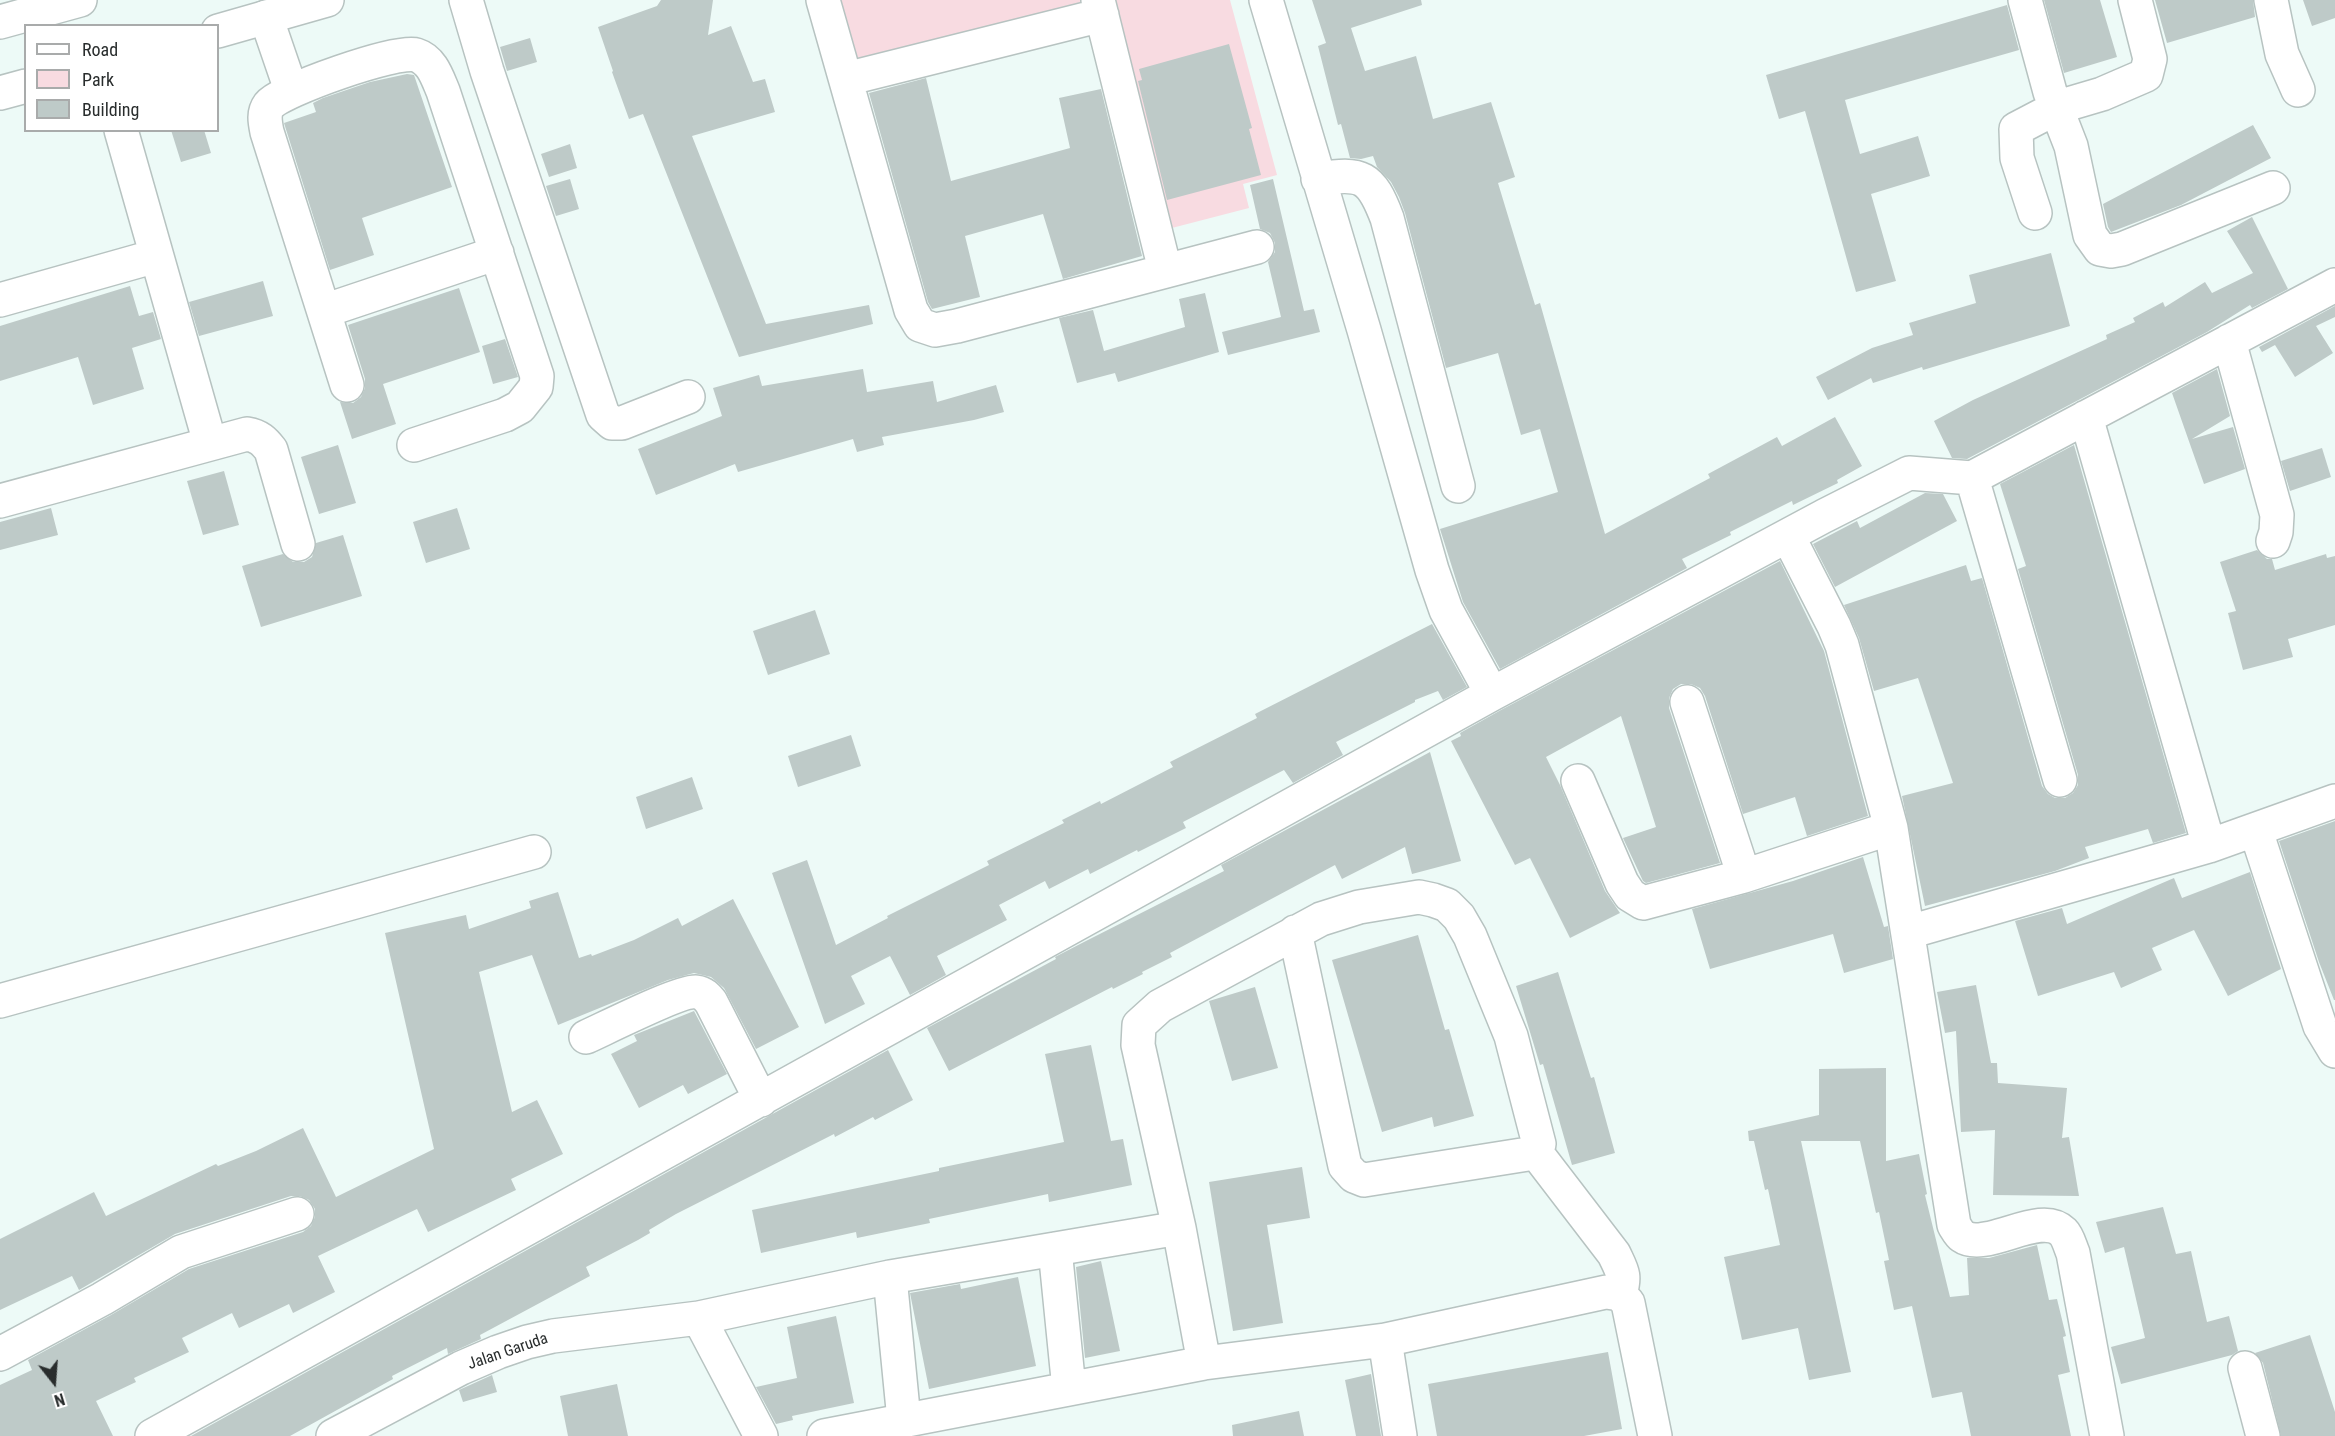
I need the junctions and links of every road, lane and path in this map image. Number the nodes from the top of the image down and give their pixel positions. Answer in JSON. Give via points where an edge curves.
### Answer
{"nodes":[{"id":1,"x":80,"y":0,"type":"edge"},
{"id":2,"x":327,"y":0,"type":"edge"},
{"id":3,"x":466,"y":0,"type":"edge"},
{"id":4,"x":823,"y":0,"type":"edge"},
{"id":5,"x":1266,"y":0,"type":"edge"},
{"id":6,"x":2025,"y":0,"type":"edge"},
{"id":7,"x":2135,"y":0,"type":"edge"},
{"id":8,"x":2271,"y":0,"type":"edge"},
{"id":9,"x":1100,"y":7,"type":"edge"},
{"id":10,"x":266,"y":17,"type":"junction"},
{"id":11,"x":0,"y":22,"type":"edge"},
{"id":12,"x":219,"y":32,"type":"edge"},
{"id":13,"x":846,"y":79,"type":"junction"},
{"id":14,"x":24,"y":87,"type":"edge"},
{"id":15,"x":291,"y":90,"type":"junction"},
{"id":16,"x":2298,"y":90,"type":"dead end"},
{"id":17,"x":0,"y":93,"type":"edge"},
{"id":18,"x":2058,"y":108,"type":"junction"},
{"id":19,"x":122,"y":132,"type":"edge"},
{"id":20,"x":1318,"y":179,"type":"junction"},
{"id":21,"x":2273,"y":188,"type":"dead end"},
{"id":22,"x":2035,"y":213,"type":"dead end"},
{"id":23,"x":1257,"y":247,"type":"dead end"},
{"id":24,"x":497,"y":253,"type":"junction"},
{"id":25,"x":156,"y":256,"type":"junction"},
{"id":26,"x":1166,"y":270,"type":"junction"},
{"id":27,"x":2335,"y":285,"type":"edge"},
{"id":28,"x":0,"y":300,"type":"edge"},
{"id":29,"x":324,"y":311,"type":"junction"},
{"id":30,"x":2229,"y":341,"type":"junction"},
{"id":31,"x":347,"y":384,"type":"dead end"},
{"id":32,"x":688,"y":397,"type":"dead end"},
{"id":33,"x":2086,"y":417,"type":"junction"},
{"id":34,"x":210,"y":443,"type":"junction"},
{"id":35,"x":414,"y":445,"type":"dead end"},
{"id":36,"x":1972,"y":478,"type":"junction"},
{"id":37,"x":1458,"y":486,"type":"dead end"},
{"id":38,"x":0,"y":501,"type":"edge"},
{"id":39,"x":1788,"y":536,"type":"junction"},
{"id":40,"x":2273,"y":541,"type":"dead end"},
{"id":41,"x":298,"y":544,"type":"dead end"},
{"id":42,"x":1492,"y":694,"type":"junction"},
{"id":43,"x":1687,"y":702,"type":"dead end"},
{"id":44,"x":2060,"y":780,"type":"dead end"},
{"id":45,"x":1578,"y":781,"type":"dead end"},
{"id":46,"x":2335,"y":801,"type":"edge"},
{"id":47,"x":1890,"y":828,"type":"junction"},
{"id":48,"x":2256,"y":831,"type":"junction"},
{"id":49,"x":2209,"y":846,"type":"junction"},
{"id":50,"x":534,"y":852,"type":"dead end"},
{"id":51,"x":1744,"y":876,"type":"junction"},
{"id":52,"x":1296,"y":932,"type":"junction"},
{"id":53,"x":1909,"y":933,"type":"junction"},
{"id":54,"x":0,"y":1001,"type":"edge"},
{"id":55,"x":585,"y":1037,"type":"dead end"},
{"id":56,"x":2335,"y":1051,"type":"edge"},
{"id":57,"x":761,"y":1100,"type":"junction"},
{"id":58,"x":1535,"y":1151,"type":"junction"},
{"id":59,"x":297,"y":1214,"type":"dead end"},
{"id":60,"x":1179,"y":1228,"type":"junction"},
{"id":61,"x":1055,"y":1249,"type":"junction"},
{"id":62,"x":890,"y":1277,"type":"junction"},
{"id":63,"x":1620,"y":1294,"type":"junction"},
{"id":64,"x":699,"y":1318,"type":"junction"},
{"id":65,"x":1384,"y":1340,"type":"junction"},
{"id":66,"x":0,"y":1354,"type":"edge"},
{"id":67,"x":1204,"y":1363,"type":"junction"},
{"id":68,"x":2245,"y":1368,"type":"dead end"},
{"id":69,"x":1069,"y":1389,"type":"junction"},
{"id":70,"x":904,"y":1420,"type":"junction"},
{"id":71,"x":152,"y":1436,"type":"edge"},
{"id":72,"x":333,"y":1436,"type":"edge"},
{"id":73,"x":761,"y":1436,"type":"edge"},
{"id":74,"x":824,"y":1436,"type":"edge"},
{"id":75,"x":1400,"y":1436,"type":"edge"},
{"id":76,"x":1655,"y":1436,"type":"edge"},
{"id":77,"x":2107,"y":1436,"type":"edge"},
{"id":78,"x":2263,"y":1436,"type":"edge"}],
"edges":[{"from":1,"to":11,"type":"main road"},
{"from":2,"to":10,"type":"main road"},
{"from":3,"to":32,"type":"main road","via":[[603,415],[612,423],[622,423]]},
{"from":4,"to":13,"type":"main road"},
{"from":5,"to":20,"type":"main road"},
{"from":6,"to":18,"type":"main road"},
{"from":7,"to":18,"type":"main road","via":[[2150,59],[2146,75]]},
{"from":8,"to":16,"type":"main road","via":[[2282,54]]},
{"from":9,"to":13,"type":"main road"},
{"from":9,"to":26,"type":"main road"},
{"from":10,"to":12,"type":"main road"},
{"from":10,"to":15,"type":"main road"},
{"from":13,"to":26,"type":"main road","via":[[911,310],[920,325],[935,330],[957,326]]},
{"from":14,"to":17,"type":"main road"},
{"from":15,"to":24,"type":"main road","via":[[399,54],[420,57],[436,73]]},
{"from":15,"to":29,"type":"main road","via":[[270,104],[265,119]]},
{"from":18,"to":21,"type":"main road","via":[[2071,146],[2090,235],[2100,249],[2122,249]]},
{"from":18,"to":22,"type":"main road","via":[[2016,129],[2017,158]]},
{"from":19,"to":25,"type":"main road"},
{"from":20,"to":37,"type":"main road","via":[[1354,176],[1371,184],[1380,198]]},
{"from":20,"to":42,"type":"main road","via":[[1432,570],[1446,610]]},
{"from":23,"to":26,"type":"main road"},
{"from":24,"to":29,"type":"main road"},
{"from":24,"to":35,"type":"main road","via":[[534,364],[536,387],[520,407],[505,415]]},
{"from":25,"to":28,"type":"main road"},
{"from":25,"to":34,"type":"main road"},
{"from":27,"to":30,"type":"main road"},
{"from":29,"to":31,"type":"main road"},
{"from":30,"to":33,"type":"main road"},
{"from":30,"to":40,"type":"main road","via":[[2277,515]]},
{"from":33,"to":36,"type":"main road"},
{"from":33,"to":49,"type":"main road"},
{"from":34,"to":38,"type":"main road"},
{"from":34,"to":41,"type":"main road","via":[[247,434],[264,441],[275,462]]},
{"from":36,"to":39,"type":"main road","via":[[1918,472],[1904,475]]},
{"from":36,"to":44,"type":"main road"},
{"from":39,"to":42,"type":"main road"},
{"from":39,"to":47,"type":"main road","via":[[1842,645]]},
{"from":42,"to":57,"type":"main road"},
{"from":43,"to":51,"type":"main road"},
{"from":45,"to":51,"type":"main road","via":[[1622,883],[1636,900],[1650,903]]},
{"from":46,"to":48,"type":"main road"},
{"from":47,"to":51,"type":"main road"},
{"from":47,"to":53,"type":"main road"},
{"from":48,"to":49,"type":"main road"},
{"from":48,"to":56,"type":"main road","via":[[2320,1026]]},
{"from":49,"to":53,"type":"main road"},
{"from":50,"to":54,"type":"main road"},
{"from":52,"to":58,"type":"main road","via":[[1359,907],[1419,897],[1448,905],[1470,936],[1511,1036],[1539,1144]]},
{"from":52,"to":58,"type":"main road","via":[[1345,1166],[1354,1176],[1364,1179]]},
{"from":52,"to":60,"type":"main road","via":[[1160,1006],[1139,1025],[1138,1045]]},
{"from":53,"to":77,"type":"main road","via":[[1954,1225],[1962,1236],[1970,1239],[1986,1239],[2033,1226],[2056,1227],[2063,1232],[2073,1252]]},
{"from":55,"to":57,"type":"main road","via":[[677,997],[704,994]]},
{"from":57,"to":71,"type":"main road"},
{"from":58,"to":63,"type":"main road","via":[[1614,1254],[1625,1281]]},
{"from":59,"to":66,"type":"main road","via":[[181,1252]]},
{"from":60,"to":61,"type":"main road","name":"Jalan Garuda"},
{"from":60,"to":67,"type":"main road"},
{"from":61,"to":62,"type":"main road","name":"Jalan Garuda"},
{"from":61,"to":69,"type":"main road"},
{"from":62,"to":64,"type":"main road","name":"Jalan Garuda"},
{"from":62,"to":70,"type":"main road"},
{"from":63,"to":65,"type":"main road","via":[[1606,1292]]},
{"from":63,"to":76,"type":"main road","via":[[1628,1303]]},
{"from":64,"to":72,"type":"main road","name":"Jalan Garuda","via":[[527,1342],[460,1368]]},
{"from":64,"to":73,"type":"main road"},
{"from":65,"to":67,"type":"main road"},
{"from":65,"to":75,"type":"main road"},
{"from":67,"to":69,"type":"main road"},
{"from":68,"to":78,"type":"main road"},
{"from":69,"to":70,"type":"main road"},
{"from":70,"to":74,"type":"main road"}]}
